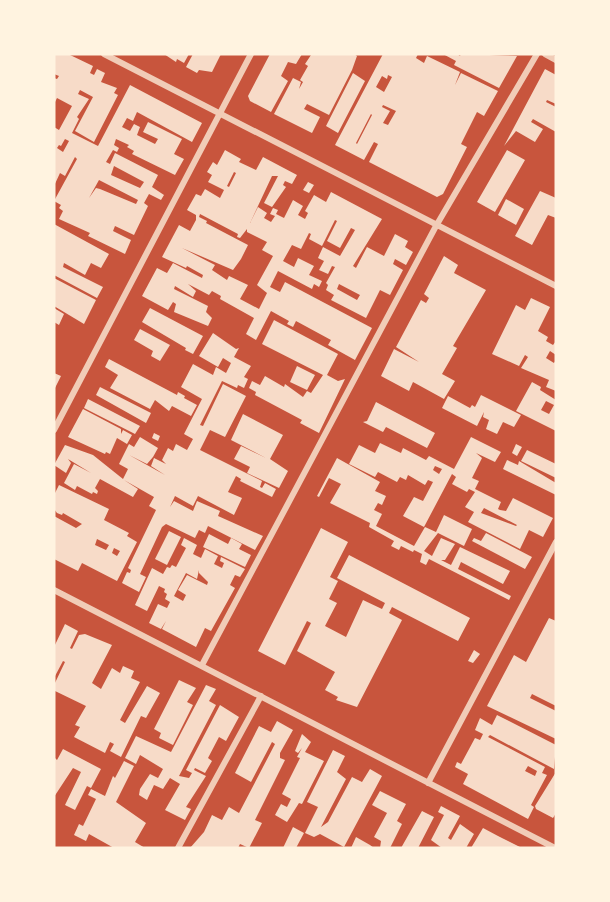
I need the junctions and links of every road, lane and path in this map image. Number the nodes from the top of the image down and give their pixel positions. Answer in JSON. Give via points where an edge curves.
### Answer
{"nodes":[{"id":1,"x":104,"y":54,"type":"edge"},
{"id":2,"x":251,"y":54,"type":"edge"},
{"id":3,"x":537,"y":54,"type":"edge"},
{"id":4,"x":545,"y":54,"type":"edge"},
{"id":5,"x":556,"y":60,"type":"edge"},
{"id":6,"x":219,"y":113,"type":"junction"},
{"id":7,"x":436,"y":226,"type":"junction"},
{"id":8,"x":556,"y":286,"type":"edge"},
{"id":9,"x":54,"y":430,"type":"edge"},
{"id":10,"x":556,"y":542,"type":"edge"},
{"id":11,"x":54,"y":590,"type":"edge"},
{"id":12,"x":202,"y":665,"type":"junction"},
{"id":13,"x":261,"y":696,"type":"junction"},
{"id":14,"x":428,"y":783,"type":"junction"},
{"id":15,"x":178,"y":848,"type":"edge"},
{"id":16,"x":555,"y":848,"type":"edge"}],
"edges":[{"from":1,"to":6,"type":"street"},
{"from":2,"to":6,"type":"street"},
{"from":3,"to":7,"type":"street"},
{"from":4,"to":5,"type":"street"},
{"from":6,"to":7,"type":"street"},
{"from":6,"to":9,"type":"street"},
{"from":7,"to":8,"type":"street"},
{"from":7,"to":12,"type":"street"},
{"from":10,"to":14,"type":"street"},
{"from":11,"to":12,"type":"street"},
{"from":12,"to":13,"type":"street"},
{"from":13,"to":14,"type":"street"},
{"from":13,"to":15,"type":"street"},
{"from":14,"to":16,"type":"street"}]}
